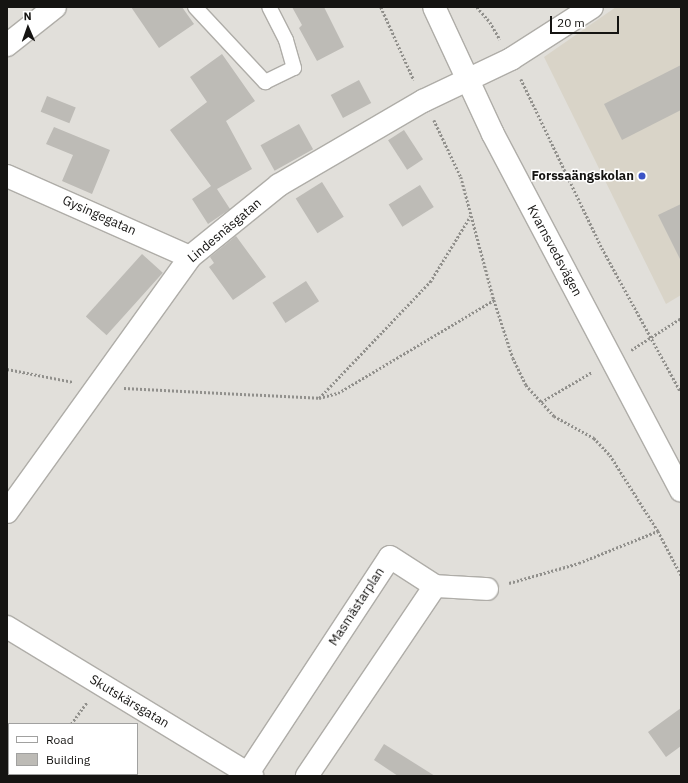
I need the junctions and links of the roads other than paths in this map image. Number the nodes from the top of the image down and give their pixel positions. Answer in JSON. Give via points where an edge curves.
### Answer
{"nodes":[{"id":1,"x":55,"y":7,"type":"edge"},
{"id":2,"x":195,"y":7,"type":"edge"},
{"id":3,"x":269,"y":7,"type":"edge"},
{"id":4,"x":434,"y":7,"type":"edge"},
{"id":5,"x":588,"y":8,"type":"edge"},
{"id":6,"x":7,"y":45,"type":"edge"},
{"id":7,"x":466,"y":80,"type":"junction"},
{"id":8,"x":7,"y":176,"type":"edge"},
{"id":9,"x":190,"y":257,"type":"junction"},
{"id":10,"x":681,"y":492,"type":"edge"},
{"id":11,"x":7,"y":512,"type":"edge"},
{"id":12,"x":435,"y":586,"type":"junction"},
{"id":13,"x":487,"y":589,"type":"road end"},
{"id":14,"x":7,"y":627,"type":"edge"},
{"id":15,"x":250,"y":775,"type":"edge"},
{"id":16,"x":307,"y":776,"type":"edge"}],
"edges":[{"from":1,"to":6,"type":"street"},
{"from":2,"to":3,"type":"lane","via":[[265,82],[294,68],[286,40]]},
{"from":4,"to":7,"type":"street","name":"Kvarnsvedsvägen"},
{"from":5,"to":7,"type":"street","name":"Lindesnäsgatan","via":[[511,59]]},
{"from":7,"to":9,"type":"street","name":"Lindesnäsgatan","via":[[423,101],[279,185]]},
{"from":7,"to":10,"type":"street","name":"Kvarnsvedsvägen"},
{"from":8,"to":9,"type":"street","name":"Gysingegatan"},
{"from":9,"to":11,"type":"street","name":"Lindesnäsgatan"},
{"from":12,"to":13,"type":"street"},
{"from":12,"to":15,"type":"street","name":"Masmästarplan","via":[[390,557]]},
{"from":12,"to":16,"type":"street"},
{"from":14,"to":15,"type":"street","name":"Skutskärsgatan"}]}
